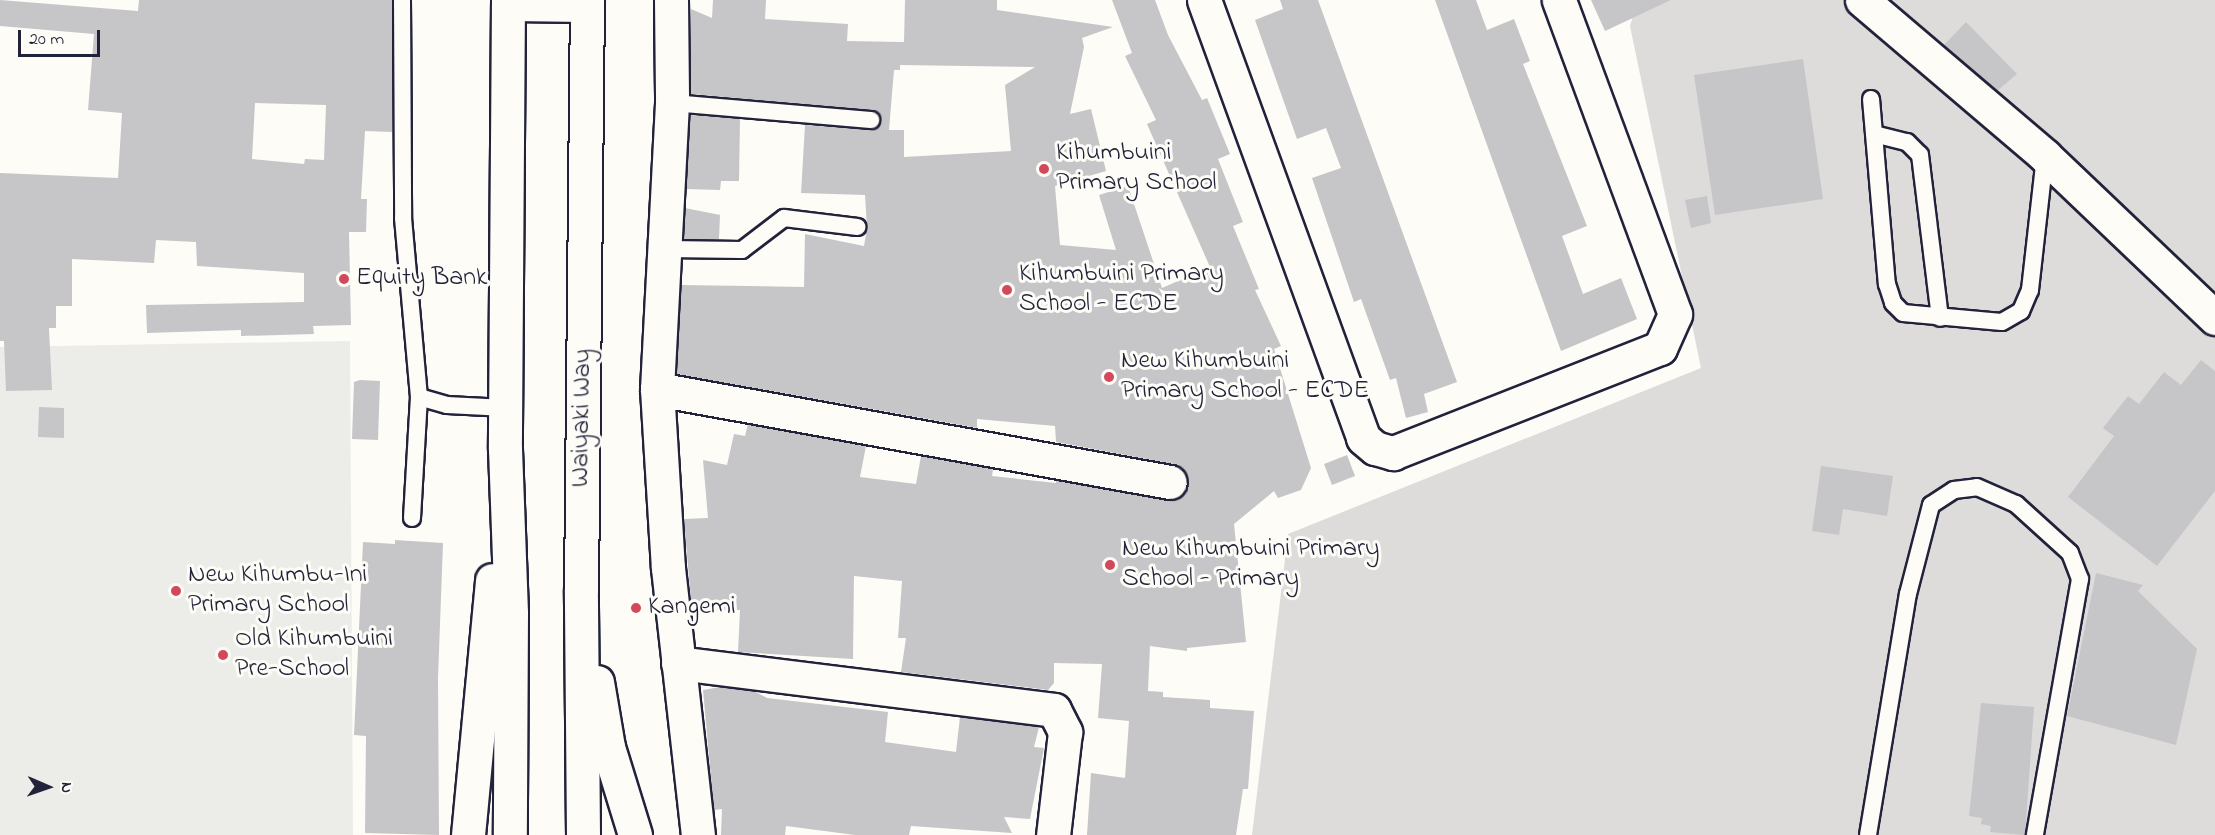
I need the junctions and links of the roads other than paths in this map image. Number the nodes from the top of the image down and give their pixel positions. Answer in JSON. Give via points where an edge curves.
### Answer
{"nodes":[{"id":1,"x":402,"y":0,"type":"edge"},
{"id":2,"x":671,"y":0,"type":"edge"},
{"id":3,"x":1204,"y":0,"type":"edge"},
{"id":4,"x":1559,"y":0,"type":"edge"},
{"id":5,"x":1862,"y":0,"type":"edge"},
{"id":6,"x":508,"y":2,"type":"edge"},
{"id":7,"x":587,"y":3,"type":"edge"},
{"id":8,"x":1871,"y":99,"type":"dead end"},
{"id":9,"x":672,"y":103,"type":"junction"},
{"id":10,"x":871,"y":120,"type":"dead end"},
{"id":11,"x":1874,"y":134,"type":"junction"},
{"id":12,"x":2045,"y":156,"type":"junction"},
{"id":13,"x":857,"y":227,"type":"dead end"},
{"id":14,"x":667,"y":249,"type":"junction"},
{"id":15,"x":1940,"y":318,"type":"junction"},
{"id":16,"x":2215,"y":318,"type":"edge"},
{"id":17,"x":657,"y":389,"type":"junction"},
{"id":18,"x":419,"y":397,"type":"junction"},
{"id":19,"x":506,"y":408,"type":"junction"},
{"id":20,"x":505,"y":448,"type":"junction"},
{"id":21,"x":1170,"y":482,"type":"dead end"},
{"id":22,"x":412,"y":518,"type":"dead end"},
{"id":23,"x":580,"y":589,"type":"junction"},
{"id":24,"x":678,"y":663,"type":"junction"},
{"id":25,"x":468,"y":835,"type":"edge"},
{"id":26,"x":510,"y":835,"type":"edge"},
{"id":27,"x":583,"y":835,"type":"edge"},
{"id":28,"x":635,"y":835,"type":"edge"},
{"id":29,"x":698,"y":835,"type":"edge"},
{"id":30,"x":1053,"y":835,"type":"edge"},
{"id":31,"x":1868,"y":835,"type":"edge"},
{"id":32,"x":2035,"y":835,"type":"edge"}],
"edges":[{"from":1,"to":18,"type":"lane","via":[[403,218]]},
{"from":2,"to":9,"type":"main road"},
{"from":3,"to":4,"type":"main road","via":[[1363,438],[1375,448],[1393,453],[1660,348],[1675,314]]},
{"from":5,"to":12,"type":"main road"},
{"from":6,"to":7,"type":"main road"},
{"from":6,"to":19,"type":"main road"},
{"from":7,"to":23,"type":"main road","name":"Waiyaki Way"},
{"from":8,"to":11,"type":"lane"},
{"from":9,"to":10,"type":"lane"},
{"from":9,"to":14,"type":"main road"},
{"from":11,"to":15,"type":"lane","via":[[1907,142],[1920,155]]},
{"from":11,"to":15,"type":"lane","via":[[1887,284],[1893,303],[1904,313]]},
{"from":12,"to":15,"type":"lane","via":[[2030,290],[2021,311],[2002,322]]},
{"from":12,"to":16,"type":"main road"},
{"from":13,"to":14,"type":"lane","via":[[784,218],[742,250]]},
{"from":14,"to":17,"type":"main road"},
{"from":17,"to":21,"type":"main road"},
{"from":17,"to":24,"type":"main road"},
{"from":18,"to":19,"type":"lane","via":[[447,405]]},
{"from":18,"to":22,"type":"lane"},
{"from":19,"to":20,"type":"main road"},
{"from":20,"to":25,"type":"main road"},
{"from":20,"to":26,"type":"main road","via":[[511,613]]},
{"from":23,"to":27,"type":"main road","name":"Waiyaki Way"},
{"from":23,"to":28,"type":"main road","via":[[608,747]]},
{"from":24,"to":29,"type":"main road"},
{"from":24,"to":30,"type":"main road","via":[[1054,710],[1065,732]]},
{"from":31,"to":32,"type":"lane","via":[[1908,594],[1931,505],[1954,490],[1977,487],[2016,504],[2070,553],[2080,579]]}]}
